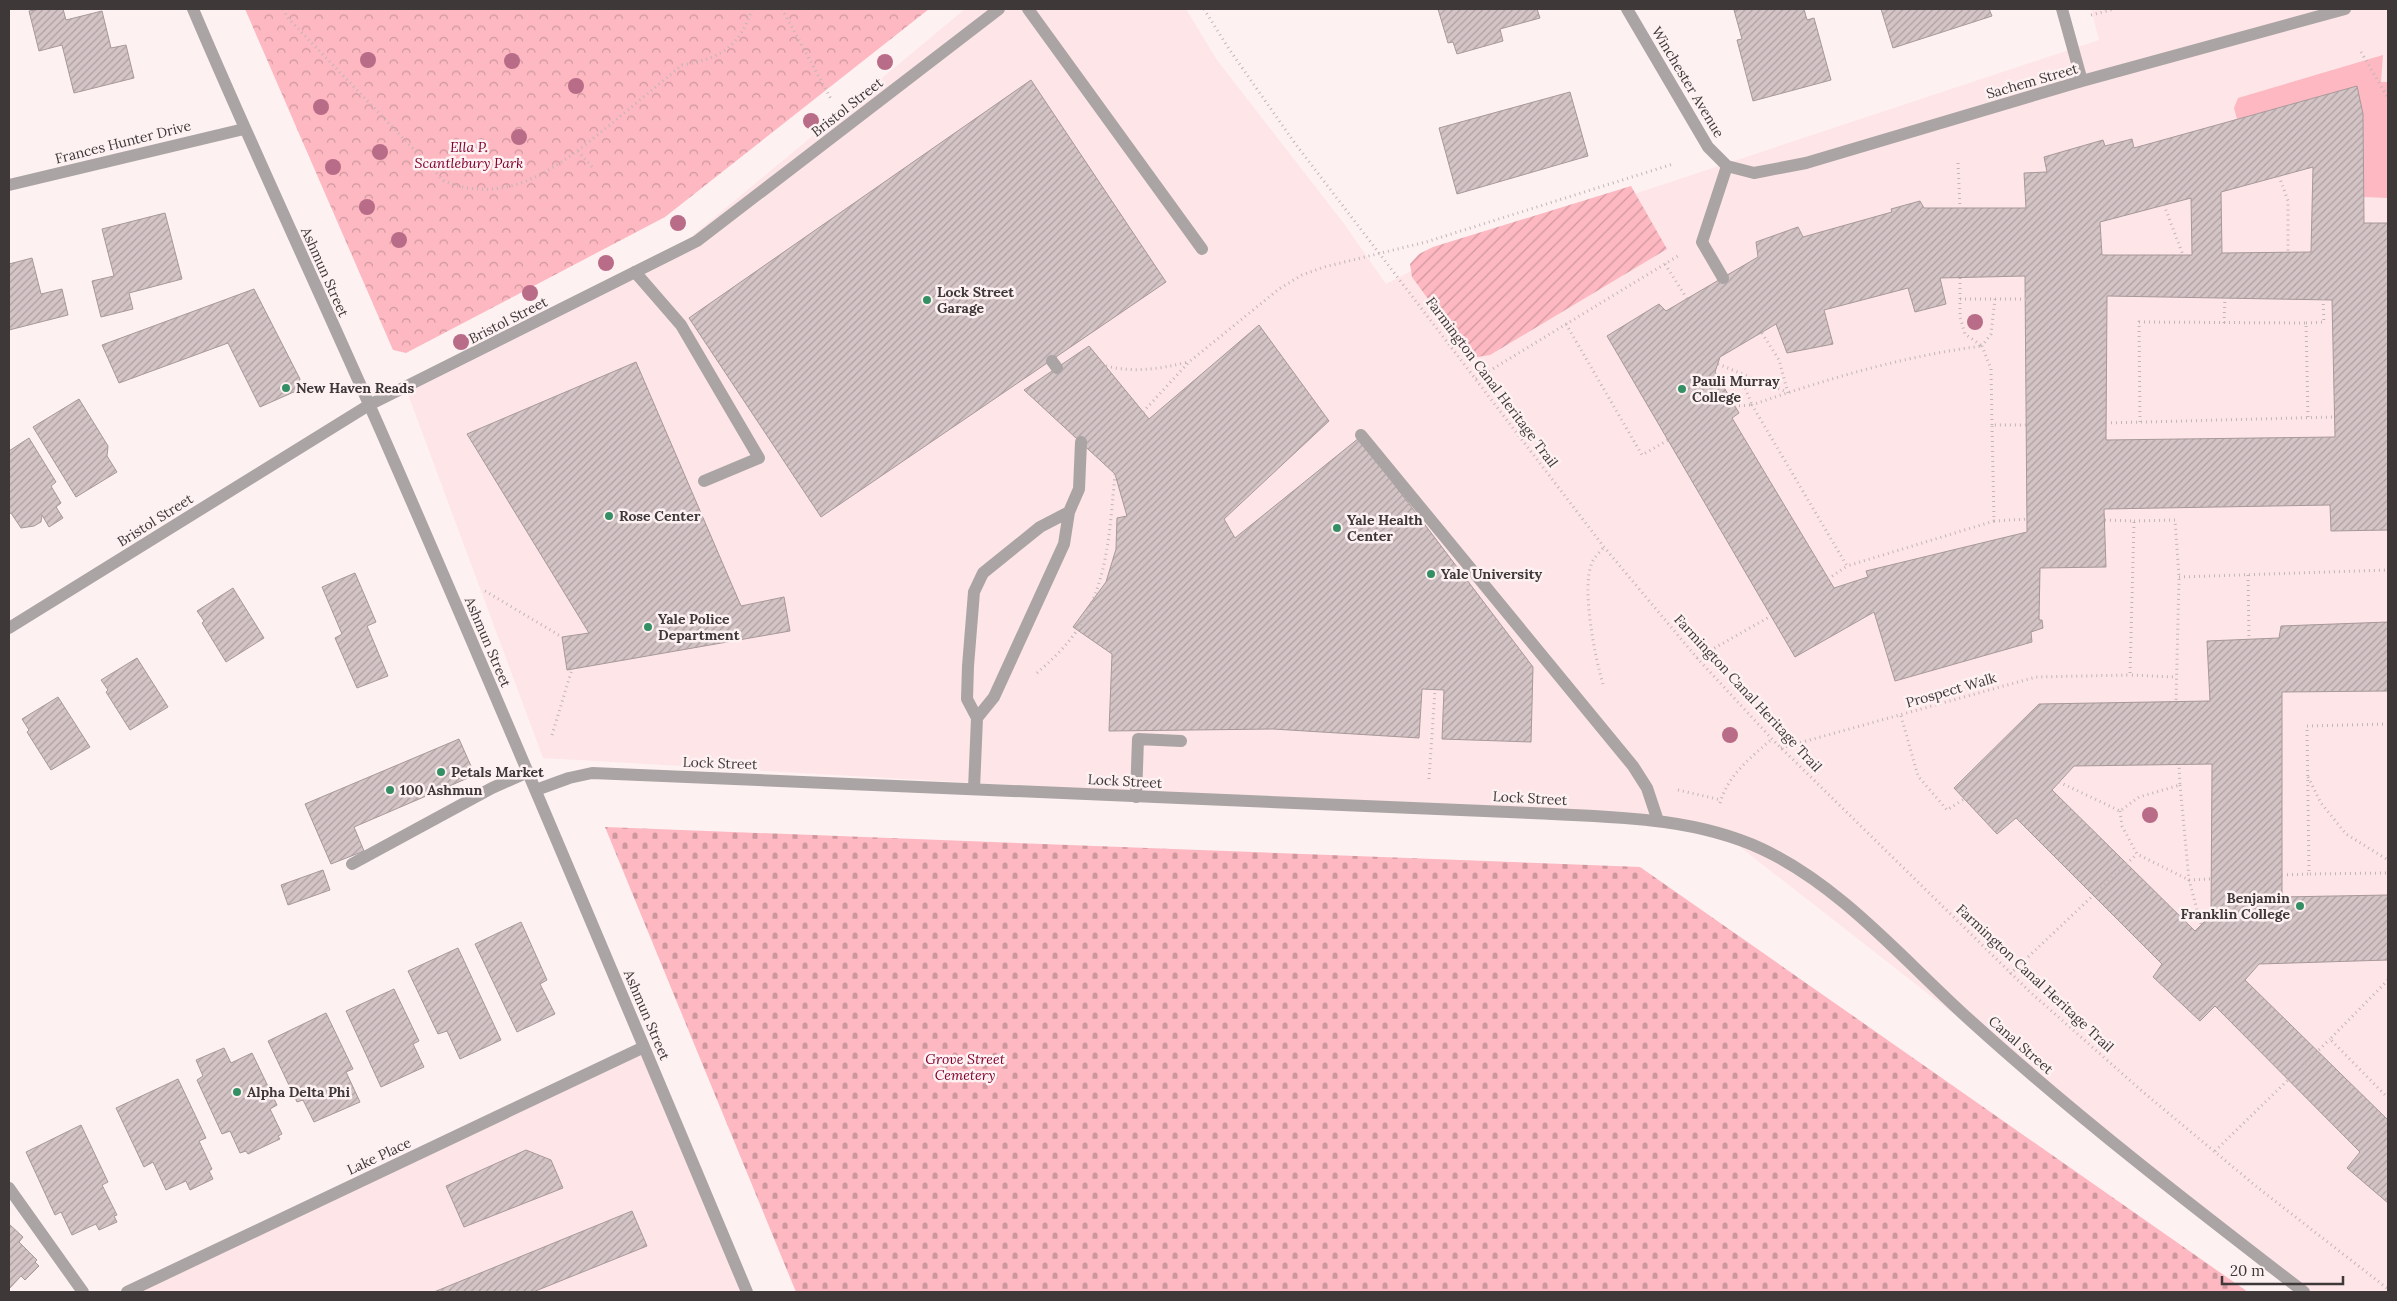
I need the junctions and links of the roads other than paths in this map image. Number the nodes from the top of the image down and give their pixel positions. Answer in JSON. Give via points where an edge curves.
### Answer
{"nodes":[{"id":1,"x":193,"y":9,"type":"edge"},
{"id":2,"x":999,"y":9,"type":"edge"},
{"id":3,"x":1028,"y":9,"type":"edge"},
{"id":4,"x":1627,"y":9,"type":"edge"},
{"id":5,"x":2062,"y":9,"type":"edge"},
{"id":6,"x":2345,"y":9,"type":"edge"},
{"id":7,"x":2082,"y":81,"type":"junction"},
{"id":8,"x":244,"y":129,"type":"junction"},
{"id":9,"x":1727,"y":166,"type":"junction"},
{"id":10,"x":9,"y":185,"type":"edge"},
{"id":11,"x":1202,"y":249,"type":"dead end"},
{"id":12,"x":635,"y":272,"type":"junction"},
{"id":13,"x":1723,"y":278,"type":"dead end"},
{"id":14,"x":369,"y":406,"type":"junction"},
{"id":15,"x":1360,"y":435,"type":"dead end"},
{"id":16,"x":1081,"y":442,"type":"dead end"},
{"id":17,"x":704,"y":481,"type":"dead end"},
{"id":18,"x":1069,"y":512,"type":"junction"},
{"id":19,"x":9,"y":628,"type":"edge"},
{"id":20,"x":977,"y":718,"type":"junction"},
{"id":21,"x":1181,"y":740,"type":"dead end"},
{"id":22,"x":528,"y":772,"type":"junction"},
{"id":23,"x":974,"y":789,"type":"junction"},
{"id":24,"x":536,"y":790,"type":"junction"},
{"id":25,"x":1136,"y":797,"type":"junction"},
{"id":26,"x":1658,"y":821,"type":"junction"},
{"id":27,"x":1714,"y":832,"type":"joint"},
{"id":28,"x":352,"y":864,"type":"dead end"},
{"id":29,"x":644,"y":1047,"type":"junction"},
{"id":30,"x":9,"y":1188,"type":"edge"},
{"id":31,"x":83,"y":1292,"type":"edge"},
{"id":32,"x":127,"y":1292,"type":"edge"},
{"id":33,"x":747,"y":1292,"type":"edge"},
{"id":34,"x":2304,"y":1292,"type":"edge"}],
"edges":[{"from":1,"to":8,"type":"street","name":"Ashmun Street"},
{"from":2,"to":12,"type":"street","name":"Bristol Street","via":[[696,241]]},
{"from":3,"to":11,"type":"street"},
{"from":4,"to":9,"type":"street","name":"Winchester Avenue","via":[[1708,147]]},
{"from":5,"to":7,"type":"street"},
{"from":6,"to":7,"type":"street","name":"Sachem Street"},
{"from":7,"to":9,"type":"street","name":"Sachem Street","via":[[1806,163],[1754,173]]},
{"from":8,"to":10,"type":"street","name":"Frances Hunter Drive"},
{"from":8,"to":14,"type":"street","name":"Ashmun Street"},
{"from":9,"to":13,"type":"street","via":[[1702,242]]},
{"from":12,"to":14,"type":"street","name":"Bristol Street"},
{"from":12,"to":17,"type":"street","via":[[681,325],[759,458]]},
{"from":14,"to":19,"type":"street","name":"Bristol Street"},
{"from":14,"to":22,"type":"street","name":"Ashmun Street"},
{"from":15,"to":26,"type":"street","via":[[1633,766],[1647,788]]},
{"from":16,"to":18,"type":"street","via":[[1079,489]]},
{"from":18,"to":20,"type":"street","via":[[1064,544],[994,697]]},
{"from":18,"to":20,"type":"street","via":[[1040,527],[983,573],[974,592],[967,699]]},
{"from":20,"to":23,"type":"street"},
{"from":21,"to":25,"type":"street","via":[[1138,739]]},
{"from":22,"to":24,"type":"street","name":"Ashmun Street"},
{"from":22,"to":28,"type":"street"},
{"from":23,"to":24,"type":"street","name":"Lock Street","via":[[592,773]]},
{"from":23,"to":25,"type":"street","name":"Lock Street"},
{"from":24,"to":29,"type":"street","name":"Ashmun Street"},
{"from":25,"to":26,"type":"street","name":"Lock Street"},
{"from":26,"to":27,"type":"street","name":"Lock Street"},
{"from":27,"to":34,"type":"street","name":"Canal Street","via":[[1762,849],[1817,882],[1972,1023],[2112,1142]]},
{"from":29,"to":32,"type":"street","name":"Lake Place"},
{"from":29,"to":33,"type":"street","name":"Ashmun Street"},
{"from":30,"to":31,"type":"street"}]}
